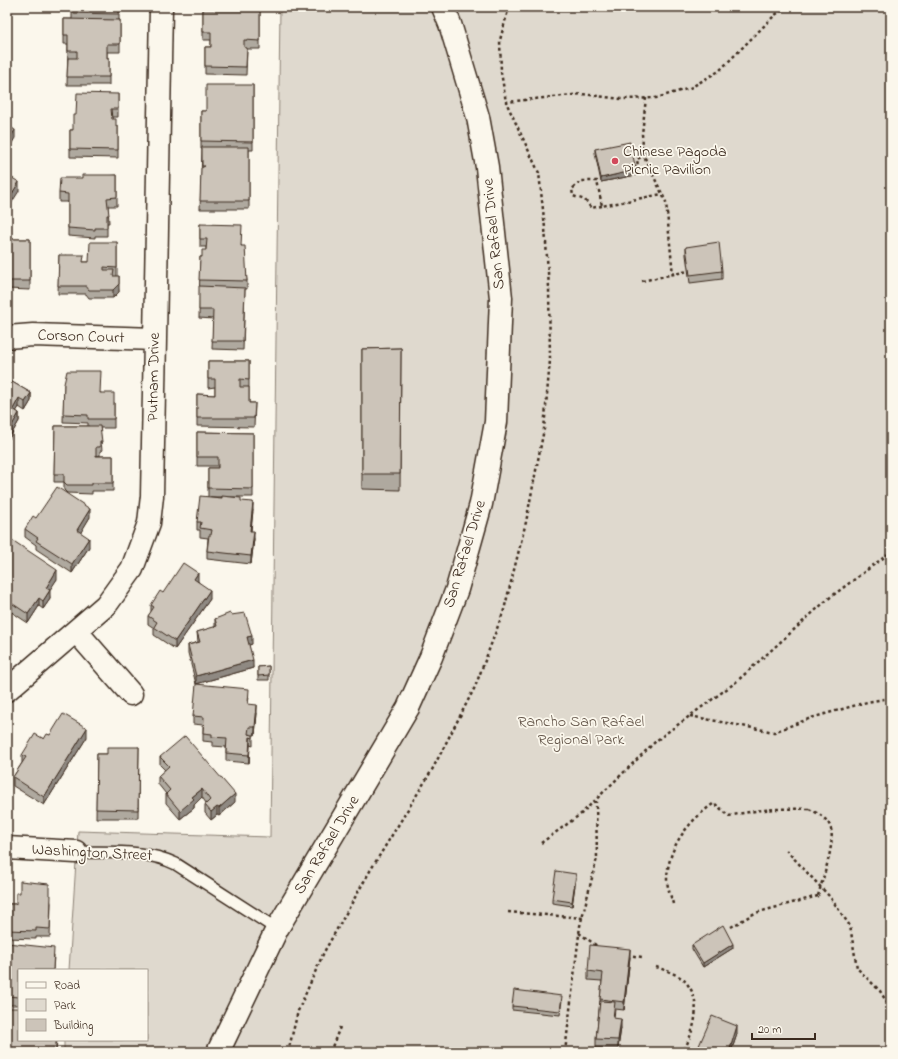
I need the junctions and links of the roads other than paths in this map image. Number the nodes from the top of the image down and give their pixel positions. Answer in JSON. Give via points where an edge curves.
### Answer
{"nodes":[{"id":1,"x":160,"y":7,"type":"edge"},
{"id":2,"x":443,"y":7,"type":"edge"},
{"id":3,"x":7,"y":337,"type":"edge"},
{"id":4,"x":155,"y":339,"type":"junction"},
{"id":5,"x":76,"y":631,"type":"junction"},
{"id":6,"x":7,"y":690,"type":"edge"},
{"id":7,"x":131,"y":694,"type":"dead end"},
{"id":8,"x":7,"y":848,"type":"edge"},
{"id":9,"x":76,"y":852,"type":"joint"},
{"id":10,"x":277,"y":929,"type":"junction"},
{"id":11,"x":218,"y":1052,"type":"edge"}],
"edges":[{"from":1,"to":4,"type":"street","name":"Putnam Drive"},
{"from":2,"to":10,"type":"street","name":"San Rafael Drive","via":[[478,117],[487,167],[501,298],[496,422],[481,504],[456,589],[431,657],[408,708]]},
{"from":3,"to":4,"type":"street","name":"Corson Court","via":[[33,335]]},
{"from":4,"to":5,"type":"street","name":"Putnam Drive","via":[[152,496],[149,523],[132,569],[106,605]]},
{"from":5,"to":6,"type":"street","name":"Putnam Drive"},
{"from":5,"to":7,"type":"street"},
{"from":8,"to":9,"type":"street","name":"Washington Street"},
{"from":9,"to":10,"type":"lane","name":"Washington Street","via":[[135,853],[162,857]]},
{"from":10,"to":11,"type":"street","name":"San Rafael Drive"}]}
